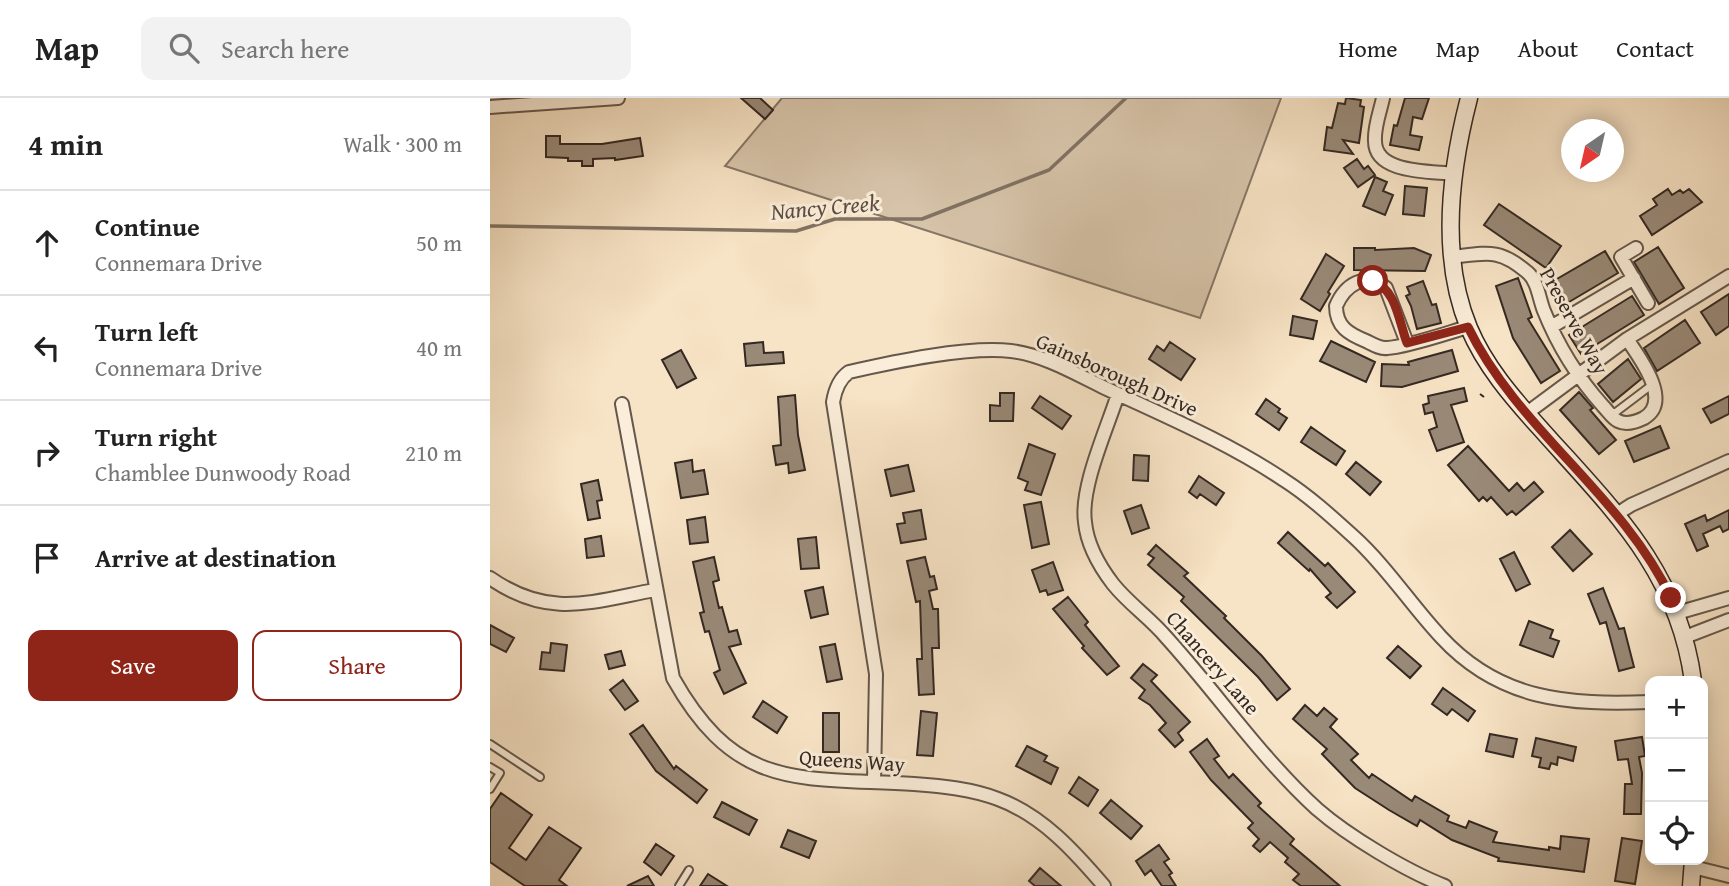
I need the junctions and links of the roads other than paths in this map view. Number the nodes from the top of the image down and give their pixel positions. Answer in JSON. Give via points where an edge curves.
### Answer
{"nodes":[{"id":1,"x":618,"y":98,"type":"edge"},
{"id":2,"x":1383,"y":98,"type":"edge"},
{"id":3,"x":1469,"y":98,"type":"edge"},
{"id":4,"x":575,"y":99,"type":"edge"},
{"id":5,"x":490,"y":107,"type":"edge"},
{"id":6,"x":1454,"y":174,"type":"junction"},
{"id":7,"x":1636,"y":248,"type":"dead end"},
{"id":8,"x":1452,"y":257,"type":"junction"},
{"id":9,"x":1729,"y":276,"type":"edge"},
{"id":10,"x":1633,"y":278,"type":"junction"},
{"id":11,"x":1648,"y":303,"type":"dead end"},
{"id":12,"x":1468,"y":327,"type":"junction"},
{"id":13,"x":1551,"y":327,"type":"junction"},
{"id":14,"x":1627,"y":338,"type":"junction"},
{"id":15,"x":1407,"y":343,"type":"junction"},
{"id":16,"x":1578,"y":375,"type":"junction"},
{"id":17,"x":1653,"y":384,"type":"junction"},
{"id":18,"x":1118,"y":394,"type":"junction"},
{"id":19,"x":622,"y":404,"type":"dead end"},
{"id":20,"x":1608,"y":411,"type":"junction"},
{"id":21,"x":1527,"y":414,"type":"junction"},
{"id":22,"x":1729,"y":461,"type":"edge"},
{"id":23,"x":1616,"y":514,"type":"junction"},
{"id":24,"x":490,"y":578,"type":"edge"},
{"id":25,"x":655,"y":590,"type":"junction"},
{"id":26,"x":1729,"y":598,"type":"edge"},
{"id":27,"x":1677,"y":613,"type":"junction"},
{"id":28,"x":1729,"y":620,"type":"edge"},
{"id":29,"x":1685,"y":638,"type":"junction"},
{"id":30,"x":1692,"y":676,"type":"edge"},
{"id":31,"x":1645,"y":702,"type":"edge"},
{"id":32,"x":490,"y":744,"type":"edge"},
{"id":33,"x":490,"y":767,"type":"edge"},
{"id":34,"x":540,"y":777,"type":"dead end"},
{"id":35,"x":874,"y":782,"type":"junction"},
{"id":36,"x":490,"y":789,"type":"edge"},
{"id":37,"x":1693,"y":865,"type":"edge"},
{"id":38,"x":1699,"y":865,"type":"edge"},
{"id":39,"x":689,"y":870,"type":"dead end"},
{"id":40,"x":1729,"y":876,"type":"edge"},
{"id":41,"x":679,"y":886,"type":"edge"},
{"id":42,"x":1104,"y":886,"type":"edge"},
{"id":43,"x":1444,"y":886,"type":"edge"},
{"id":44,"x":1692,"y":886,"type":"edge"}],
"edges":[{"from":1,"to":4,"type":"street"},
{"from":2,"to":6,"type":"street","via":[[1374,139],[1382,158],[1403,168]]},
{"from":3,"to":6,"type":"street"},
{"from":4,"to":5,"type":"street"},
{"from":6,"to":8,"type":"street"},
{"from":7,"to":10,"type":"street","via":[[1621,257]]},
{"from":8,"to":12,"type":"street"},
{"from":8,"to":13,"type":"street","name":"Preserve Way","via":[[1497,253],[1528,273]]},
{"from":9,"to":14,"type":"street"},
{"from":10,"to":11,"type":"street"},
{"from":10,"to":13,"type":"street"},
{"from":12,"to":15,"type":"street"},
{"from":12,"to":21,"type":"street","via":[[1484,359]]},
{"from":13,"to":16,"type":"street","name":"Preserve Way"},
{"from":14,"to":16,"type":"street"},
{"from":14,"to":17,"type":"street","name":"Preserve Way"},
{"from":15,"to":15,"type":"street","via":[[1380,347],[1343,328],[1336,306],[1347,288],[1364,280],[1386,288]]},
{"from":16,"to":20,"type":"street","name":"Preserve Way"},
{"from":16,"to":21,"type":"street"},
{"from":17,"to":20,"type":"lane","via":[[1616,412]]},
{"from":17,"to":20,"type":"street","via":[[1656,401],[1644,418],[1620,422]]},
{"from":18,"to":31,"type":"street","name":"Gainsborough Drive","via":[[1263,466],[1311,500],[1370,554],[1440,637],[1484,673],[1528,693],[1563,702]]},
{"from":18,"to":35,"type":"street","name":"Gainsborough Drive","via":[[1013,351],[940,356],[870,367],[842,377],[832,402],[876,674]]},
{"from":18,"to":43,"type":"street","name":"Chancery Lane","via":[[1084,508],[1088,537],[1098,561],[1318,810],[1404,867]]},
{"from":19,"to":25,"type":"street","name":"Queens Way"},
{"from":21,"to":23,"type":"street"},
{"from":22,"to":23,"type":"street"},
{"from":23,"to":27,"type":"street","via":[[1650,561]]},
{"from":24,"to":25,"type":"street","via":[[509,591],[560,606]]},
{"from":25,"to":35,"type":"street","name":"Queens Way","via":[[673,678],[689,707],[714,735],[763,769],[797,778]]},
{"from":26,"to":27,"type":"street"},
{"from":27,"to":29,"type":"street"},
{"from":28,"to":29,"type":"street"},
{"from":29,"to":30,"type":"street"},
{"from":32,"to":34,"type":"lane"},
{"from":33,"to":36,"type":"lane","via":[[500,773]]},
{"from":35,"to":42,"type":"street","name":"Queens Way","via":[[967,791],[1020,808],[1079,856]]},
{"from":37,"to":44,"type":"street"},
{"from":38,"to":40,"type":"street"},
{"from":39,"to":41,"type":"lane"}]}
